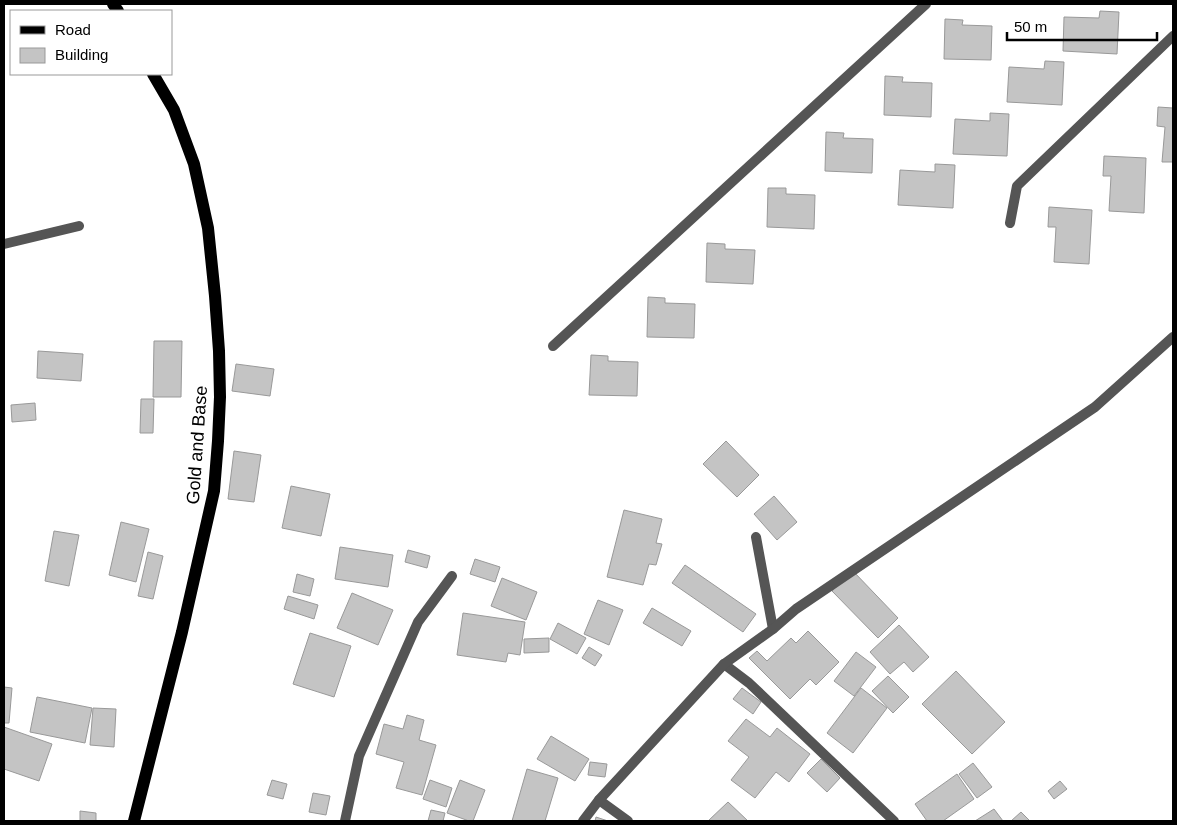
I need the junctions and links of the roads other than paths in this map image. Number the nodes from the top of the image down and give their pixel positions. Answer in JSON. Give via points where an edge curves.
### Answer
{"nodes":[{"id":1,"x":926,"y":4,"type":"edge"},
{"id":2,"x":1173,"y":36,"type":"edge"},
{"id":3,"x":154,"y":75,"type":"edge"},
{"id":4,"x":1010,"y":222,"type":"dead end"},
{"id":5,"x":79,"y":226,"type":"dead end"},
{"id":6,"x":4,"y":244,"type":"edge"},
{"id":7,"x":1173,"y":337,"type":"edge"},
{"id":8,"x":553,"y":346,"type":"dead end"},
{"id":9,"x":756,"y":538,"type":"dead end"},
{"id":10,"x":452,"y":576,"type":"dead end"},
{"id":11,"x":773,"y":629,"type":"junction"},
{"id":12,"x":724,"y":664,"type":"junction"},
{"id":13,"x":599,"y":800,"type":"junction"},
{"id":14,"x":134,"y":821,"type":"edge"},
{"id":15,"x":345,"y":821,"type":"edge"},
{"id":16,"x":582,"y":821,"type":"edge"},
{"id":17,"x":628,"y":821,"type":"edge"},
{"id":18,"x":894,"y":821,"type":"edge"}],
"edges":[{"from":1,"to":8,"type":"street"},
{"from":2,"to":4,"type":"street","via":[[1017,186]]},
{"from":3,"to":14,"type":"main road","name":"Gold and Base","via":[[174,110],[194,164],[208,228],[220,397],[211,508]]},
{"from":5,"to":6,"type":"street"},
{"from":7,"to":11,"type":"street","via":[[1095,407],[796,609]]},
{"from":9,"to":11,"type":"street"},
{"from":10,"to":15,"type":"street","via":[[418,622],[359,756]]},
{"from":11,"to":12,"type":"street"},
{"from":12,"to":13,"type":"street"},
{"from":12,"to":18,"type":"street","via":[[749,683]]},
{"from":13,"to":16,"type":"street"},
{"from":13,"to":17,"type":"street"}]}
